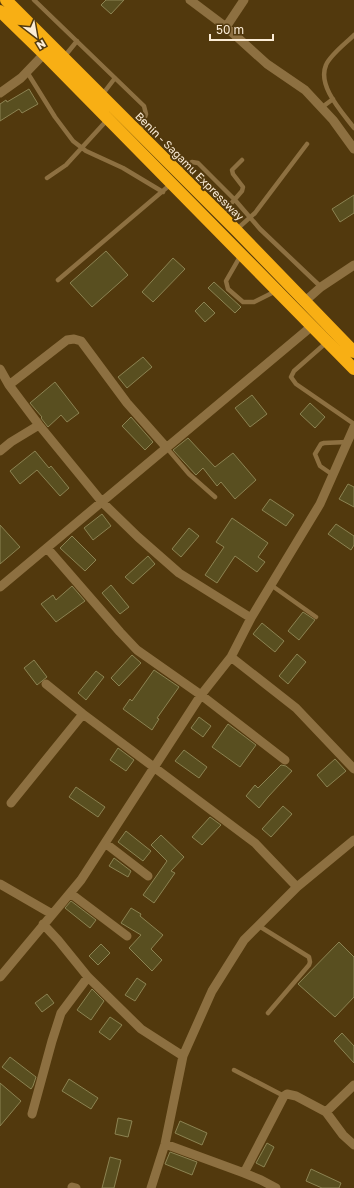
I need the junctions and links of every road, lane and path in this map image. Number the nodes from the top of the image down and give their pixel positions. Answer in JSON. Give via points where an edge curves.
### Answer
{"nodes":[{"id":1,"x":34,"y":0,"type":"edge"},
{"id":2,"x":190,"y":0,"type":"edge"},
{"id":3,"x":244,"y":0,"type":"edge"},
{"id":4,"x":12,"y":2,"type":"edge"},
{"id":5,"x":0,"y":11,"type":"edge"},
{"id":6,"x":226,"y":27,"type":"junction"},
{"id":7,"x":354,"y":35,"type":"edge"},
{"id":8,"x":76,"y":41,"type":"junction"},
{"id":9,"x":44,"y":54,"type":"junction"},
{"id":10,"x":64,"y":58,"type":"junction"},
{"id":11,"x":27,"y":72,"type":"junction"},
{"id":12,"x":115,"y":78,"type":"junction"},
{"id":13,"x":0,"y":93,"type":"edge"},
{"id":14,"x":101,"y":96,"type":"junction"},
{"id":15,"x":333,"y":99,"type":"junction"},
{"id":16,"x":321,"y":108,"type":"junction"},
{"id":17,"x":108,"y":119,"type":"junction"},
{"id":18,"x":354,"y":128,"type":"edge"},
{"id":19,"x":140,"y":134,"type":"junction"},
{"id":20,"x":307,"y":144,"type":"dead end"},
{"id":21,"x":81,"y":148,"type":"junction"},
{"id":22,"x":354,"y":149,"type":"edge"},
{"id":23,"x":242,"y":160,"type":"dead end"},
{"id":24,"x":176,"y":170,"type":"junction"},
{"id":25,"x":47,"y":178,"type":"dead end"},
{"id":26,"x":167,"y":188,"type":"junction"},
{"id":27,"x":235,"y":200,"type":"junction"},
{"id":28,"x":221,"y":216,"type":"junction"},
{"id":29,"x":250,"y":218,"type":"junction"},
{"id":30,"x":236,"y":230,"type":"junction"},
{"id":31,"x":240,"y":255,"type":"junction"},
{"id":32,"x":354,"y":265,"type":"edge"},
{"id":33,"x":58,"y":280,"type":"dead end"},
{"id":34,"x":320,"y":287,"type":"junction"},
{"id":35,"x":276,"y":291,"type":"junction"},
{"id":36,"x":304,"y":302,"type":"junction"},
{"id":37,"x":312,"y":326,"type":"junction"},
{"id":38,"x":327,"y":342,"type":"junction"},
{"id":39,"x":354,"y":352,"type":"edge"},
{"id":40,"x":0,"y":369,"type":"edge"},
{"id":41,"x":354,"y":369,"type":"edge"},
{"id":42,"x":9,"y":385,"type":"junction"},
{"id":43,"x":354,"y":424,"type":"edge"},
{"id":44,"x":39,"y":425,"type":"junction"},
{"id":45,"x":354,"y":427,"type":"edge"},
{"id":46,"x":347,"y":442,"type":"junction"},
{"id":47,"x":166,"y":447,"type":"junction"},
{"id":48,"x":0,"y":451,"type":"edge"},
{"id":49,"x":333,"y":475,"type":"junction"},
{"id":50,"x":215,"y":497,"type":"dead end"},
{"id":51,"x":102,"y":502,"type":"junction"},
{"id":52,"x":47,"y":548,"type":"junction"},
{"id":53,"x":272,"y":585,"type":"junction"},
{"id":54,"x":0,"y":587,"type":"edge"},
{"id":55,"x":316,"y":617,"type":"dead end"},
{"id":56,"x":252,"y":618,"type":"junction"},
{"id":57,"x":231,"y":657,"type":"junction"},
{"id":58,"x":46,"y":684,"type":"dead end"},
{"id":59,"x":201,"y":695,"type":"junction"},
{"id":60,"x":83,"y":714,"type":"junction"},
{"id":61,"x":285,"y":760,"type":"dead end"},
{"id":62,"x":154,"y":766,"type":"junction"},
{"id":63,"x":354,"y":769,"type":"edge"},
{"id":64,"x":11,"y":803,"type":"dead end"},
{"id":65,"x":354,"y":840,"type":"edge"},
{"id":66,"x":105,"y":843,"type":"junction"},
{"id":67,"x":148,"y":876,"type":"dead end"},
{"id":68,"x":0,"y":884,"type":"edge"},
{"id":69,"x":297,"y":887,"type":"junction"},
{"id":70,"x":70,"y":892,"type":"junction"},
{"id":71,"x":52,"y":914,"type":"junction"},
{"id":72,"x":43,"y":924,"type":"junction"},
{"id":73,"x":259,"y":926,"type":"junction"},
{"id":74,"x":127,"y":936,"type":"dead end"},
{"id":75,"x":0,"y":977,"type":"edge"},
{"id":76,"x":88,"y":978,"type":"junction"},
{"id":77,"x":268,"y":1013,"type":"dead end"},
{"id":78,"x":183,"y":1056,"type":"junction"},
{"id":79,"x":234,"y":1070,"type":"dead end"},
{"id":80,"x":354,"y":1085,"type":"edge"},
{"id":81,"x":284,"y":1096,"type":"junction"},
{"id":82,"x":326,"y":1112,"type":"junction"},
{"id":83,"x":32,"y":1114,"type":"dead end"},
{"id":84,"x":165,"y":1144,"type":"junction"},
{"id":85,"x":354,"y":1145,"type":"edge"},
{"id":86,"x":244,"y":1173,"type":"junction"},
{"id":87,"x":151,"y":1188,"type":"edge"},
{"id":88,"x":276,"y":1188,"type":"edge"}],
"edges":[{"from":1,"to":8,"type":"lane"},
{"from":2,"to":6,"type":"street"},
{"from":3,"to":6,"type":"street"},
{"from":4,"to":10,"type":"highway","name":"Benin - Sagamu Expressway"},
{"from":5,"to":9,"type":"highway"},
{"from":6,"to":16,"type":"street","via":[[267,64],[304,90]]},
{"from":7,"to":15,"type":"lane","via":[[326,64],[324,78]]},
{"from":8,"to":10,"type":"lane"},
{"from":8,"to":12,"type":"lane"},
{"from":9,"to":11,"type":"street"},
{"from":9,"to":17,"type":"highway"},
{"from":10,"to":14,"type":"highway","name":"Benin - Sagamu Expressway"},
{"from":11,"to":13,"type":"street"},
{"from":11,"to":21,"type":"lane","via":[[55,117]]},
{"from":12,"to":14,"type":"lane"},
{"from":12,"to":19,"type":"lane","via":[[144,106],[146,114]]},
{"from":14,"to":19,"type":"highway","name":"Benin - Sagamu Expressway"},
{"from":15,"to":16,"type":"lane"},
{"from":15,"to":18,"type":"lane"},
{"from":16,"to":22,"type":"street"},
{"from":17,"to":21,"type":"lane"},
{"from":17,"to":26,"type":"highway"},
{"from":19,"to":24,"type":"highway","name":"Benin - Sagamu Expressway"},
{"from":20,"to":29,"type":"lane"},
{"from":21,"to":25,"type":"lane","via":[[66,164]]},
{"from":21,"to":26,"type":"lane"},
{"from":23,"to":27,"type":"lane","via":[[232,170],[243,188]]},
{"from":24,"to":27,"type":"lane","via":[[192,162],[198,163]]},
{"from":24,"to":28,"type":"highway","name":"Benin - Sagamu Expressway"},
{"from":26,"to":31,"type":"highway"},
{"from":26,"to":33,"type":"lane"},
{"from":27,"to":28,"type":"lane"},
{"from":27,"to":29,"type":"lane"},
{"from":28,"to":30,"type":"highway","name":"Benin - Sagamu Expressway"},
{"from":29,"to":30,"type":"lane"},
{"from":29,"to":34,"type":"lane"},
{"from":30,"to":36,"type":"highway","name":"Benin - Sagamu Expressway"},
{"from":31,"to":35,"type":"highway"},
{"from":31,"to":35,"type":"lane","via":[[226,281],[228,289],[243,302],[248,303]]},
{"from":32,"to":34,"type":"street"},
{"from":34,"to":36,"type":"street"},
{"from":35,"to":37,"type":"highway"},
{"from":36,"to":39,"type":"highway","name":"Benin - Sagamu Expressway"},
{"from":37,"to":38,"type":"highway"},
{"from":37,"to":47,"type":"street"},
{"from":38,"to":41,"type":"highway"},
{"from":38,"to":43,"type":"lane","via":[[294,371],[291,377],[296,384]]},
{"from":40,"to":42,"type":"street"},
{"from":42,"to":44,"type":"street"},
{"from":42,"to":47,"type":"street","via":[[68,340],[74,339],[81,342],[127,403]]},
{"from":44,"to":48,"type":"street"},
{"from":44,"to":51,"type":"street"},
{"from":45,"to":46,"type":"street"},
{"from":46,"to":49,"type":"street"},
{"from":46,"to":49,"type":"lane","via":[[321,444],[315,454],[320,466]]},
{"from":47,"to":50,"type":"lane","via":[[189,474]]},
{"from":47,"to":51,"type":"street"},
{"from":49,"to":53,"type":"street","via":[[320,504]]},
{"from":51,"to":52,"type":"street"},
{"from":51,"to":56,"type":"street","via":[[179,573]]},
{"from":52,"to":54,"type":"street"},
{"from":52,"to":59,"type":"street","via":[[137,650]]},
{"from":53,"to":55,"type":"lane"},
{"from":53,"to":56,"type":"street"},
{"from":56,"to":57,"type":"street"},
{"from":57,"to":59,"type":"street"},
{"from":57,"to":63,"type":"street","via":[[296,708]]},
{"from":58,"to":60,"type":"street"},
{"from":59,"to":61,"type":"street"},
{"from":59,"to":62,"type":"street"},
{"from":60,"to":62,"type":"street"},
{"from":60,"to":64,"type":"street"},
{"from":62,"to":66,"type":"street"},
{"from":62,"to":69,"type":"street","via":[[255,843]]},
{"from":65,"to":69,"type":"street"},
{"from":66,"to":67,"type":"street"},
{"from":66,"to":70,"type":"street"},
{"from":68,"to":71,"type":"street"},
{"from":69,"to":73,"type":"street"},
{"from":70,"to":71,"type":"street"},
{"from":70,"to":74,"type":"street"},
{"from":71,"to":72,"type":"street"},
{"from":72,"to":75,"type":"street"},
{"from":72,"to":76,"type":"street"},
{"from":73,"to":77,"type":"lane","via":[[309,957],[310,962]]},
{"from":73,"to":78,"type":"street","via":[[244,940],[212,991]]},
{"from":76,"to":78,"type":"street","via":[[141,1029]]},
{"from":76,"to":83,"type":"street","via":[[61,1013]]},
{"from":78,"to":84,"type":"street"},
{"from":79,"to":81,"type":"lane"},
{"from":80,"to":82,"type":"street"},
{"from":81,"to":82,"type":"street","via":[[296,1096]]},
{"from":81,"to":86,"type":"street"},
{"from":82,"to":85,"type":"street"},
{"from":84,"to":86,"type":"street"},
{"from":84,"to":87,"type":"street"},
{"from":86,"to":88,"type":"street"}]}
